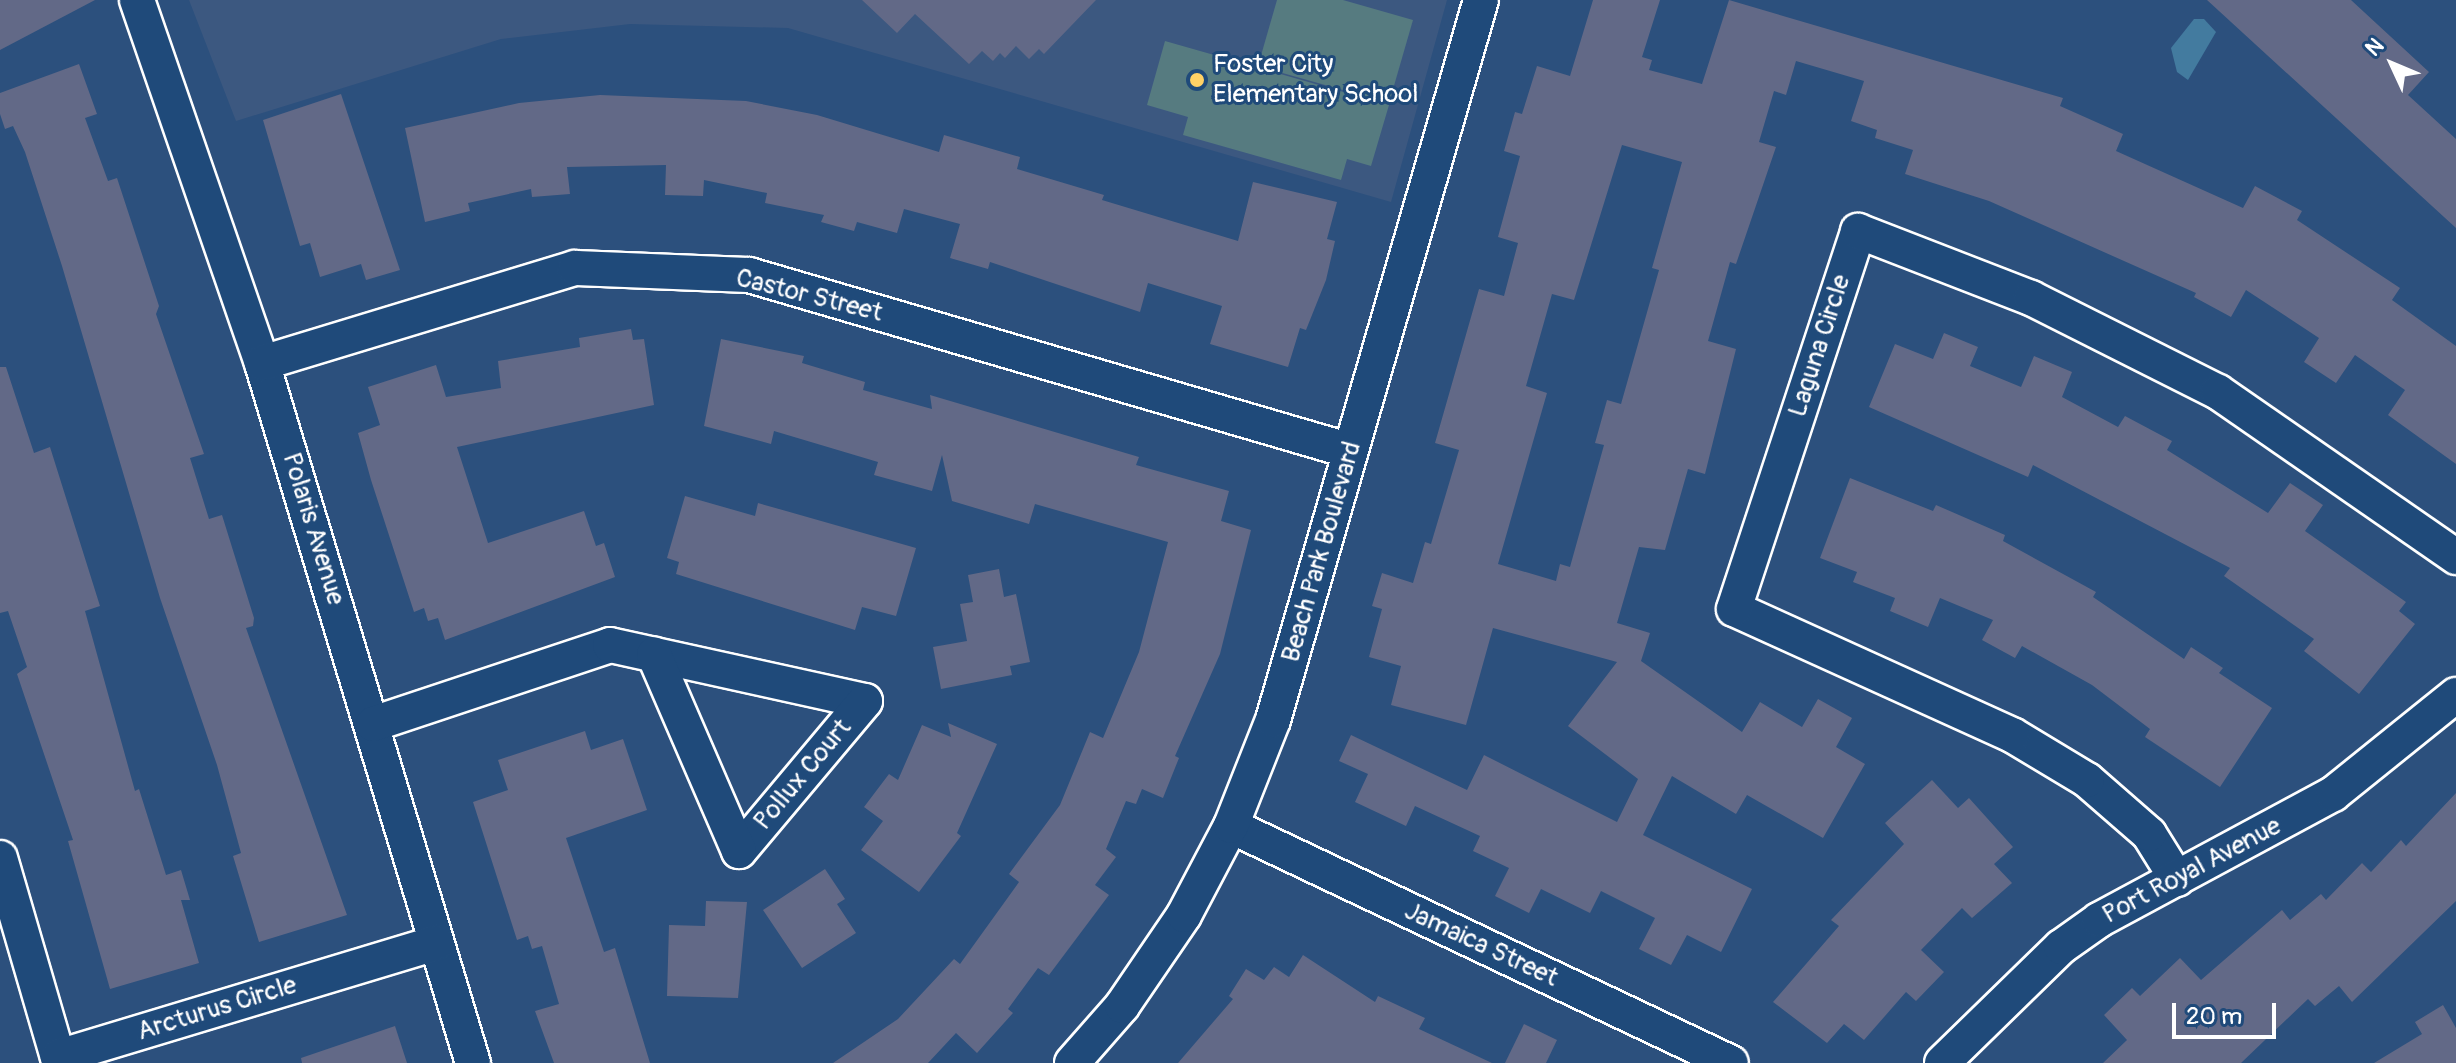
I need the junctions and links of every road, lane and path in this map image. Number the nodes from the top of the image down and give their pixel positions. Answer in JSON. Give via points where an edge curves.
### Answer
{"nodes":[{"id":1,"x":137,"y":0,"type":"edge"},
{"id":2,"x":1481,"y":0,"type":"edge"},
{"id":3,"x":262,"y":363,"type":"junction"},
{"id":4,"x":1351,"y":451,"type":"junction"},
{"id":5,"x":2456,"y":557,"type":"edge"},
{"id":6,"x":654,"y":655,"type":"junction"},
{"id":7,"x":2456,"y":695,"type":"edge"},
{"id":8,"x":373,"y":724,"type":"junction"},
{"id":9,"x":1231,"y":826,"type":"junction"},
{"id":10,"x":0,"y":858,"type":"edge"},
{"id":11,"x":2177,"y":879,"type":"junction"},
{"id":12,"x":436,"y":943,"type":"junction"},
{"id":13,"x":473,"y":1063,"type":"edge"},
{"id":14,"x":1072,"y":1063,"type":"edge"},
{"id":15,"x":1731,"y":1063,"type":"edge"},
{"id":16,"x":1942,"y":1063,"type":"edge"}],
"edges":[{"from":1,"to":3,"type":"street","name":"Polaris Avenue"},
{"from":2,"to":4,"type":"street","name":"Beach Park Boulevard"},
{"from":3,"to":4,"type":"street","name":"Castor Street","via":[[575,268],[749,275]]},
{"from":3,"to":8,"type":"street","name":"Polaris Avenue"},
{"from":4,"to":9,"type":"street","name":"Beach Park Boulevard","via":[[1273,720]]},
{"from":5,"to":11,"type":"street","name":"Laguna Circle","via":[[2218,392],[2031,298],[1858,231],[1734,609],[2012,735],[2087,780],[2149,834]]},
{"from":6,"to":6,"type":"street","name":"Pollux Court","via":[[820,692],[865,701],[739,851]]},
{"from":6,"to":8,"type":"street","name":"Pollux Court","via":[[610,645]]},
{"from":7,"to":11,"type":"street","name":"Port Royal Avenue","via":[[2333,794]]},
{"from":8,"to":12,"type":"street","name":"Polaris Avenue"},
{"from":9,"to":14,"type":"street","name":"Beach Park Boulevard","via":[[1184,915],[1122,1006]]},
{"from":9,"to":15,"type":"street","name":"Jamaica Street"},
{"from":10,"to":12,"type":"street","name":"Arcturus Circle","via":[[58,1057]]},
{"from":11,"to":16,"type":"street","name":"Port Royal Avenue","via":[[2061,947]]},
{"from":12,"to":13,"type":"street","name":"Polaris Avenue"}]}
